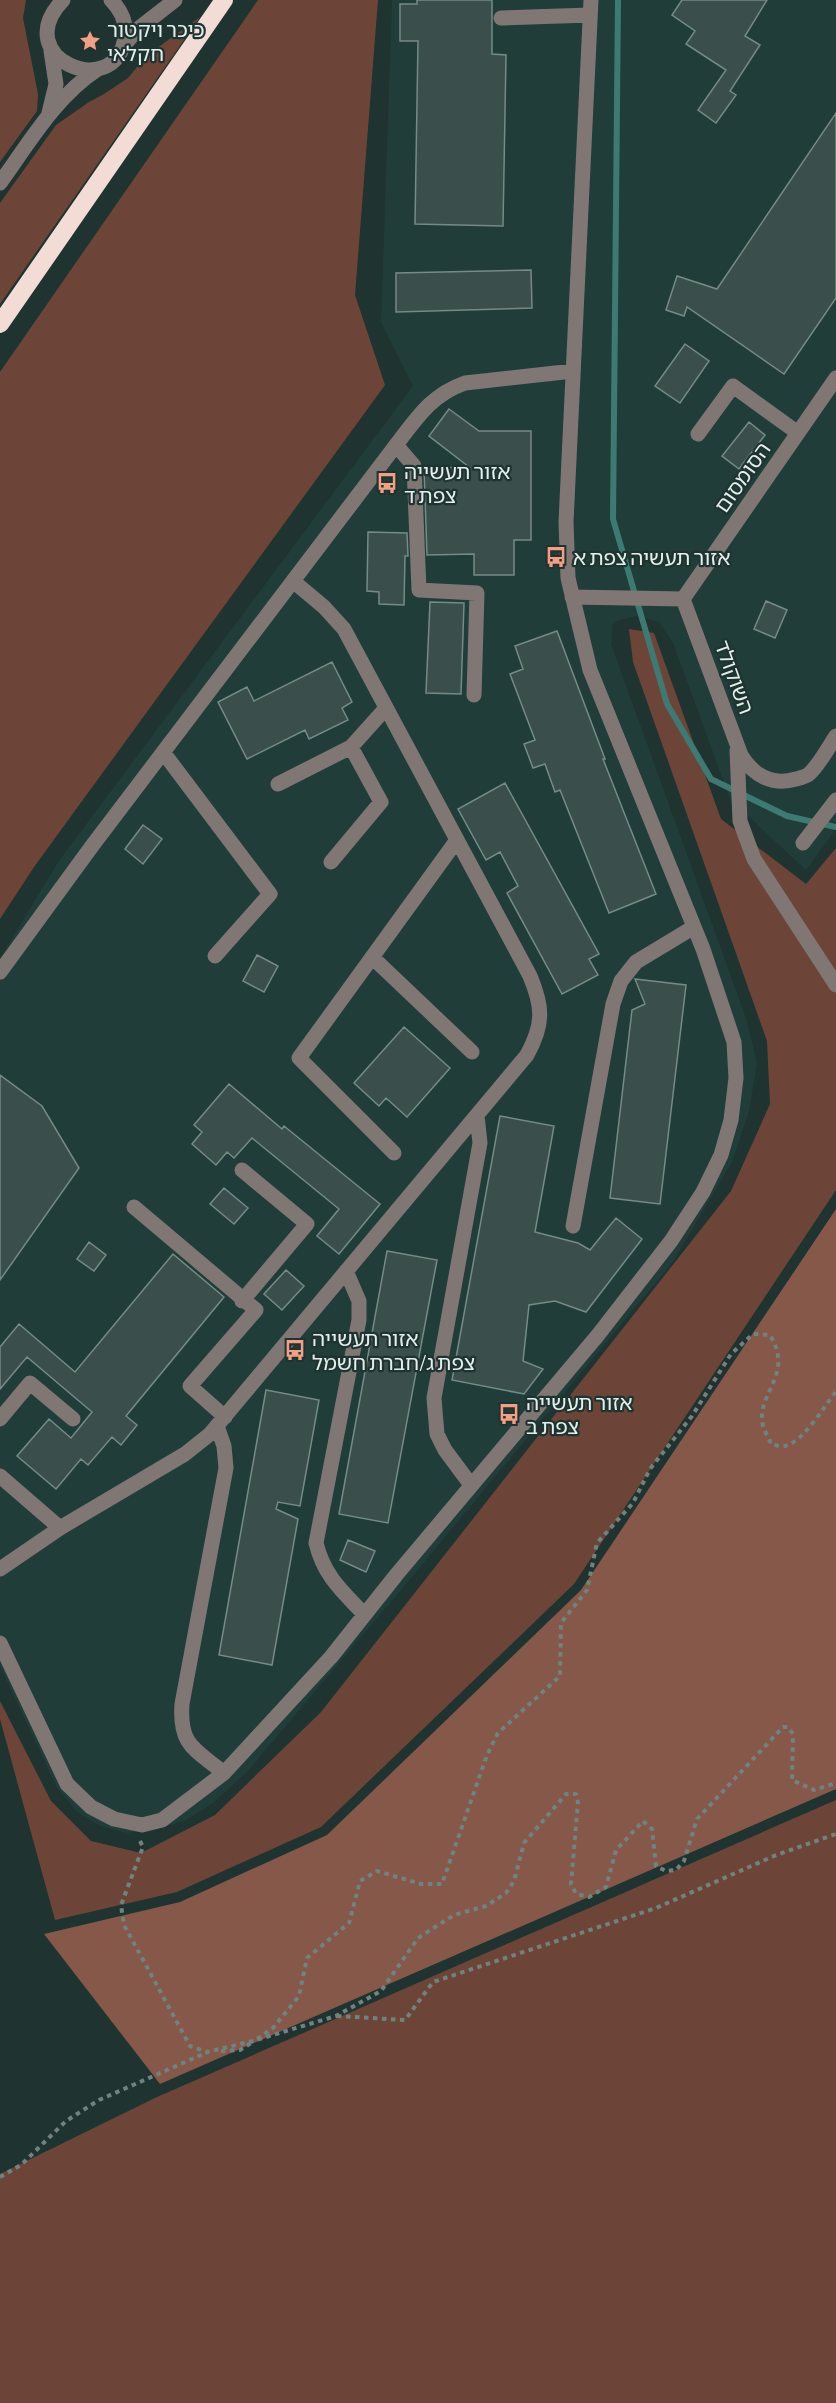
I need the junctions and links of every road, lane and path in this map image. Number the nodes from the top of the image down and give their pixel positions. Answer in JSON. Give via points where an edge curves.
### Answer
{"nodes":[{"id":1,"x":112,"y":0,"type":"edge"},
{"id":2,"x":175,"y":0,"type":"edge"},
{"id":3,"x":224,"y":0,"type":"edge"},
{"id":4,"x":58,"y":3,"type":"edge"},
{"id":5,"x":591,"y":7,"type":"edge"},
{"id":6,"x":501,"y":18,"type":"dead end"},
{"id":7,"x":48,"y":40,"type":"junction"},
{"id":8,"x":119,"y":53,"type":"junction"},
{"id":9,"x":98,"y":69,"type":"junction"},
{"id":10,"x":47,"y":118,"type":"junction"},
{"id":11,"x":0,"y":183,"type":"edge"},
{"id":12,"x":0,"y":324,"type":"edge"},
{"id":13,"x":573,"y":372,"type":"junction"},
{"id":14,"x":836,"y":378,"type":"edge"},
{"id":15,"x":798,"y":433,"type":"junction"},
{"id":16,"x":698,"y":434,"type":"dead end"},
{"id":17,"x":396,"y":445,"type":"junction"},
{"id":18,"x":293,"y":581,"type":"junction"},
{"id":19,"x":572,"y":597,"type":"junction"},
{"id":20,"x":684,"y":599,"type":"junction"},
{"id":21,"x":474,"y":695,"type":"dead end"},
{"id":22,"x":386,"y":708,"type":"junction"},
{"id":23,"x":835,"y":739,"type":"edge"},
{"id":24,"x":737,"y":744,"type":"junction"},
{"id":25,"x":351,"y":747,"type":"junction"},
{"id":26,"x":163,"y":752,"type":"junction"},
{"id":27,"x":278,"y":784,"type":"dead end"},
{"id":28,"x":836,"y":800,"type":"edge"},
{"id":29,"x":457,"y":840,"type":"junction"},
{"id":30,"x":803,"y":843,"type":"dead end"},
{"id":31,"x":331,"y":862,"type":"dead end"},
{"id":32,"x":694,"y":927,"type":"junction"},
{"id":33,"x":214,"y":956,"type":"dead end"},
{"id":34,"x":372,"y":957,"type":"junction"},
{"id":35,"x":0,"y":972,"type":"edge"},
{"id":36,"x":836,"y":985,"type":"edge"},
{"id":37,"x":472,"y":1052,"type":"dead end"},
{"id":38,"x":477,"y":1115,"type":"junction"},
{"id":39,"x":394,"y":1153,"type":"dead end"},
{"id":40,"x":242,"y":1170,"type":"dead end"},
{"id":41,"x":134,"y":1207,"type":"dead end"},
{"id":42,"x":573,"y":1226,"type":"dead end"},
{"id":43,"x":346,"y":1271,"type":"junction"},
{"id":44,"x":242,"y":1301,"type":"junction"},
{"id":45,"x":836,"y":1391,"type":"edge"},
{"id":46,"x":0,"y":1419,"type":"edge"},
{"id":47,"x":73,"y":1419,"type":"dead end"},
{"id":48,"x":221,"y":1421,"type":"junction"},
{"id":49,"x":0,"y":1476,"type":"edge"},
{"id":50,"x":471,"y":1485,"type":"junction"},
{"id":51,"x":60,"y":1528,"type":"junction"},
{"id":52,"x":0,"y":1569,"type":"edge"},
{"id":53,"x":364,"y":1614,"type":"junction"},
{"id":54,"x":0,"y":1643,"type":"edge"},
{"id":55,"x":224,"y":1773,"type":"junction"},
{"id":56,"x":836,"y":1783,"type":"edge"},
{"id":57,"x":836,"y":1834,"type":"edge"},
{"id":58,"x":138,"y":1838,"type":"dead end"},
{"id":59,"x":336,"y":2016,"type":"junction"},
{"id":60,"x":253,"y":2042,"type":"junction"},
{"id":61,"x":207,"y":2052,"type":"junction"},
{"id":62,"x":0,"y":2177,"type":"edge"}],
"edges":[{"from":1,"to":8,"type":"street","via":[[124,19],[124,42]]},
{"from":2,"to":8,"type":"street","via":[[138,29]]},
{"from":3,"to":12,"type":"highway"},
{"from":4,"to":7,"type":"street","via":[[49,19]]},
{"from":5,"to":6,"type":"street"},
{"from":5,"to":13,"type":"street"},
{"from":7,"to":9,"type":"street","via":[[62,62],[73,68]]},
{"from":7,"to":10,"type":"street","via":[[56,84]]},
{"from":8,"to":9,"type":"street"},
{"from":9,"to":10,"type":"street","via":[[73,88]]},
{"from":10,"to":11,"type":"street"},
{"from":13,"to":17,"type":"street","via":[[450,388],[435,398]]},
{"from":13,"to":19,"type":"street","via":[[566,522]]},
{"from":14,"to":15,"type":"street","name":"הסומסום"},
{"from":15,"to":16,"type":"street","via":[[733,386]]},
{"from":15,"to":20,"type":"street","name":"הסומסום"},
{"from":17,"to":18,"type":"street"},
{"from":17,"to":21,"type":"street","via":[[414,466],[419,590],[477,593]]},
{"from":18,"to":22,"type":"street","via":[[344,629]]},
{"from":18,"to":26,"type":"street"},
{"from":19,"to":20,"type":"street"},
{"from":19,"to":32,"type":"street","via":[[590,669]]},
{"from":20,"to":24,"type":"street","name":"השוקולד"},
{"from":22,"to":25,"type":"street"},
{"from":22,"to":29,"type":"street"},
{"from":23,"to":24,"type":"street","name":"השוקולד","via":[[808,775],[783,781],[761,777],[748,767]]},
{"from":24,"to":36,"type":"street","via":[[740,821],[754,859]]},
{"from":25,"to":27,"type":"street"},
{"from":25,"to":31,"type":"street","via":[[381,802]]},
{"from":26,"to":33,"type":"street","via":[[270,894]]},
{"from":26,"to":35,"type":"street"},
{"from":28,"to":30,"type":"street"},
{"from":29,"to":34,"type":"street"},
{"from":29,"to":38,"type":"street","via":[[540,1000],[538,1036]]},
{"from":32,"to":42,"type":"street","via":[[636,962],[621,981],[613,1004]]},
{"from":32,"to":50,"type":"street","via":[[734,1042],[736,1078],[722,1155],[704,1192],[671,1241],[598,1335]]},
{"from":34,"to":37,"type":"street"},
{"from":34,"to":39,"type":"street","via":[[299,1058]]},
{"from":38,"to":43,"type":"street"},
{"from":38,"to":50,"type":"street","via":[[480,1143],[434,1398],[436,1434]]},
{"from":40,"to":44,"type":"street","via":[[307,1224]]},
{"from":41,"to":44,"type":"street"},
{"from":43,"to":48,"type":"street"},
{"from":43,"to":53,"type":"street","via":[[359,1301],[359,1320],[316,1543],[320,1562],[332,1581]]},
{"from":44,"to":48,"type":"street","via":[[256,1310],[190,1386]]},
{"from":45,"to":60,"type":"path","via":[[794,1442],[784,1447],[771,1444],[763,1425],[764,1409],[780,1362],[778,1349],[770,1335],[753,1334],[731,1354],[692,1416],[650,1470],[633,1503],[597,1543],[587,1590],[561,1623],[560,1676],[498,1733],[442,1884],[421,1884],[377,1871],[360,1881],[349,1923],[307,1958],[298,1996],[273,2028]]},
{"from":46,"to":47,"type":"street","via":[[30,1383]]},
{"from":48,"to":51,"type":"street","via":[[185,1454]]},
{"from":48,"to":55,"type":"street","via":[[226,1468],[181,1724],[186,1741]]},
{"from":49,"to":51,"type":"street"},
{"from":50,"to":53,"type":"street"},
{"from":51,"to":52,"type":"street"},
{"from":53,"to":55,"type":"street"},
{"from":54,"to":55,"type":"street","via":[[67,1784],[91,1807],[114,1819],[142,1825],[162,1820]]},
{"from":56,"to":59,"type":"path","via":[[814,1790],[792,1780],[793,1734],[783,1727],[697,1818],[684,1862],[676,1870],[656,1866],[652,1829],[643,1821],[616,1850],[606,1887],[589,1897],[576,1894],[571,1884],[578,1802],[576,1794],[566,1794],[524,1843],[514,1881],[506,1893],[486,1906],[454,1915],[418,1938],[381,1991]]},
{"from":57,"to":59,"type":"path","via":[[774,1856],[656,1908],[433,1982],[405,2020]]},
{"from":58,"to":61,"type":"path","via":[[142,1847],[121,1905],[124,1925],[190,2046]]},
{"from":59,"to":60,"type":"path"},
{"from":60,"to":61,"type":"path"},
{"from":61,"to":62,"type":"path","via":[[99,2100],[66,2121],[21,2165]]}]}
